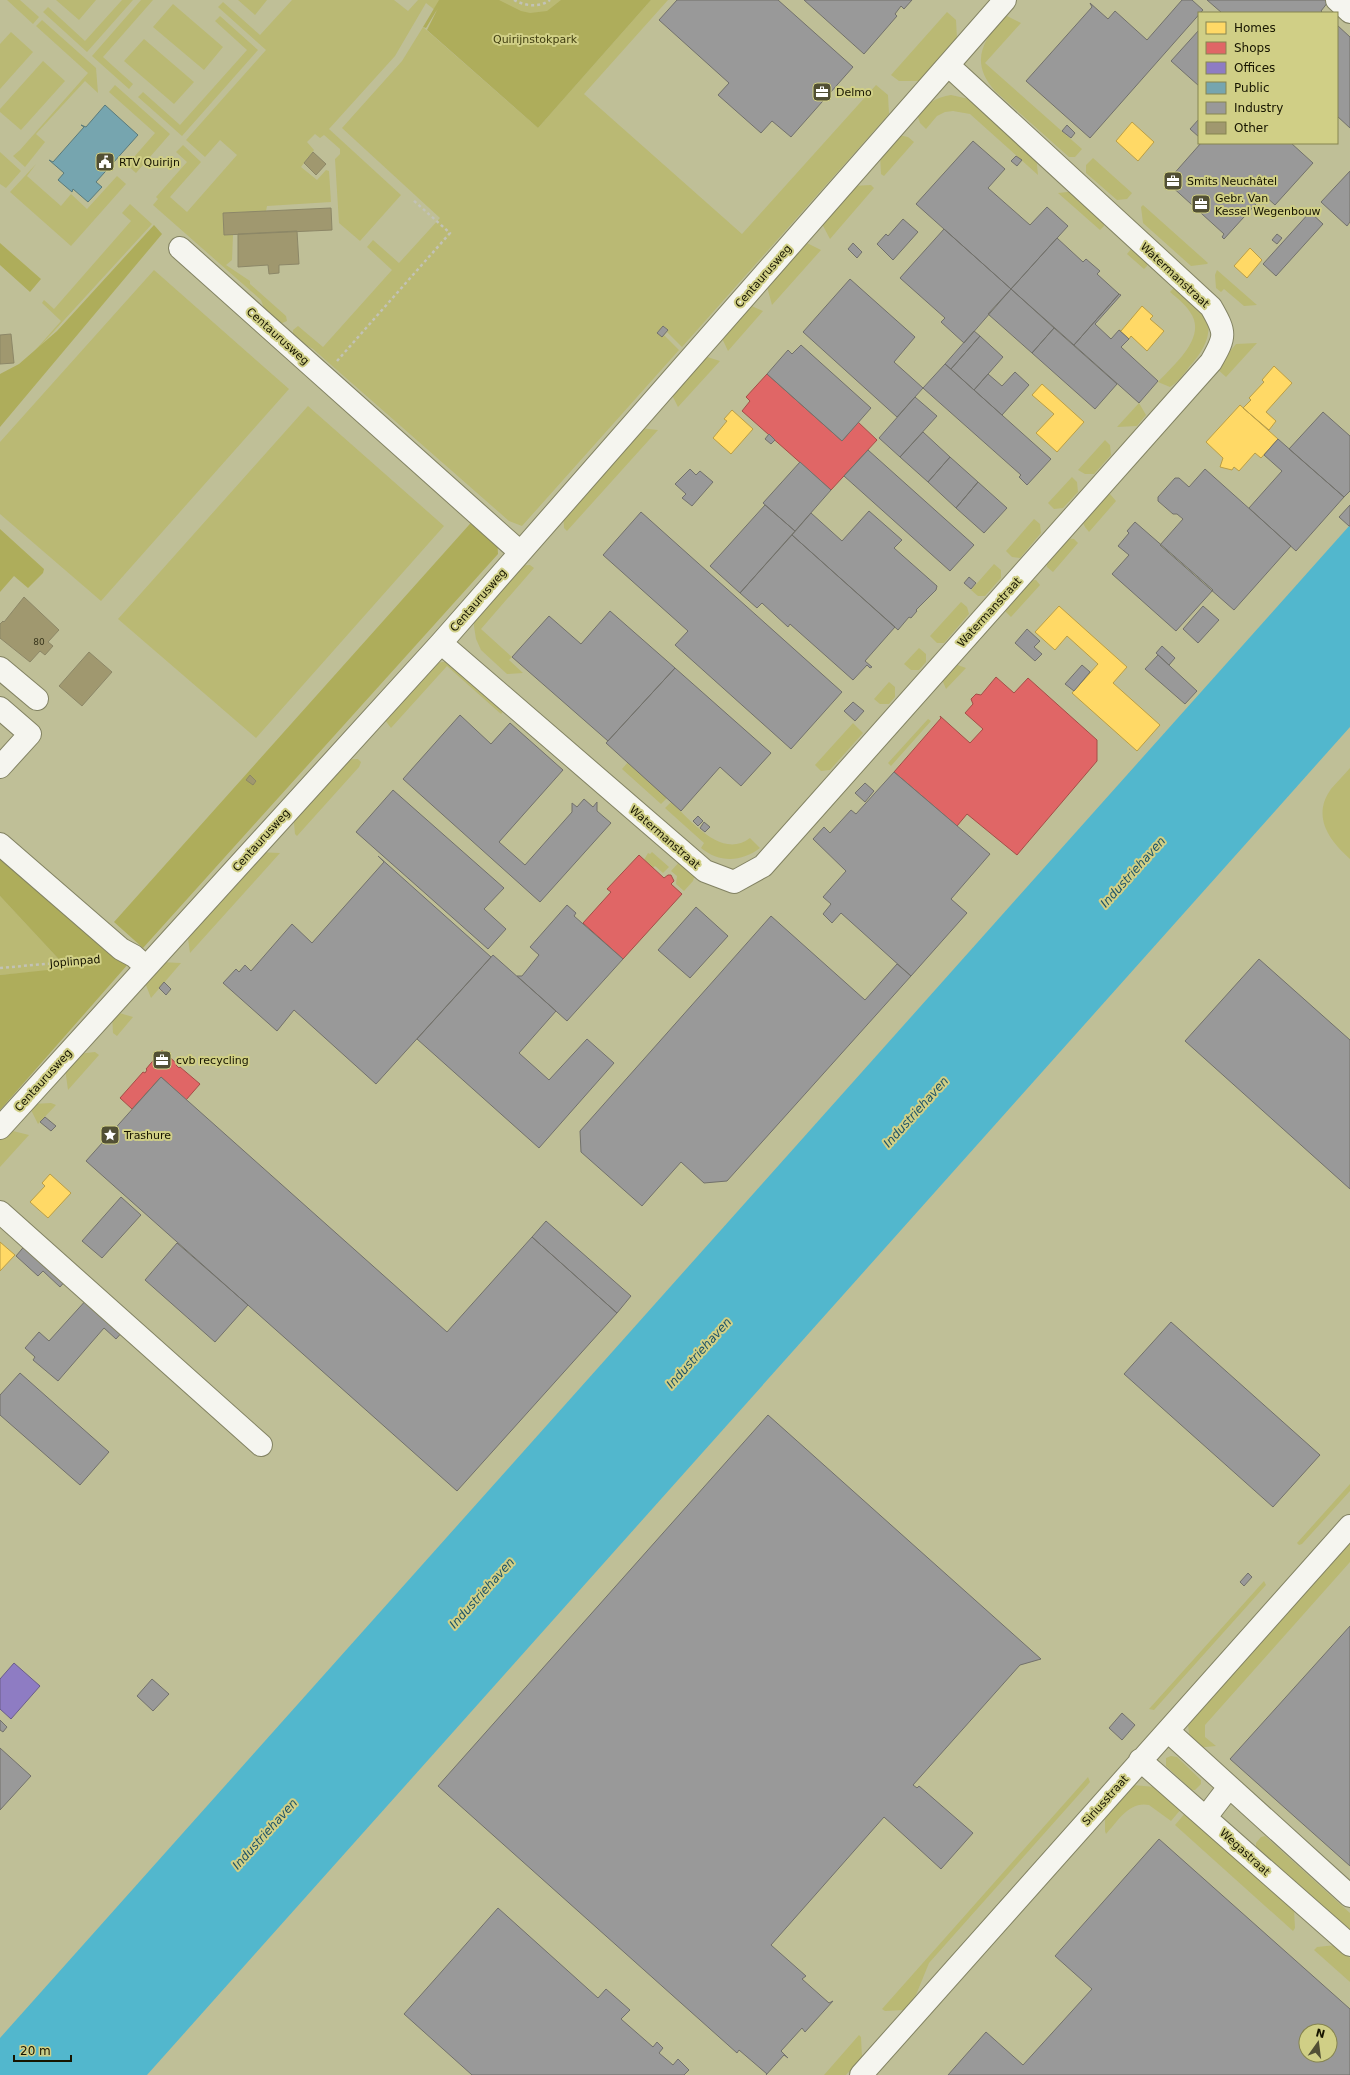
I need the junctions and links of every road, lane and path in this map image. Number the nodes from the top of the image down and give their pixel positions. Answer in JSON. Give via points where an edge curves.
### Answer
{"nodes":[{"id":1,"x":514,"y":0,"type":"edge"},
{"id":2,"x":550,"y":0,"type":"edge"},
{"id":3,"x":1006,"y":0,"type":"edge"},
{"id":4,"x":1337,"y":0,"type":"edge"},
{"id":5,"x":1350,"y":12,"type":"edge"},
{"id":6,"x":948,"y":65,"type":"junction"},
{"id":7,"x":412,"y":199,"type":"dead end"},
{"id":8,"x":180,"y":248,"type":"dead end"},
{"id":9,"x":323,"y":376,"type":"junction"},
{"id":10,"x":520,"y":552,"type":"junction"},
{"id":11,"x":441,"y":643,"type":"junction"},
{"id":12,"x":0,"y":668,"type":"edge"},
{"id":13,"x":36,"y":699,"type":"dead end"},
{"id":14,"x":0,"y":708,"type":"edge"},
{"id":15,"x":0,"y":767,"type":"edge"},
{"id":16,"x":0,"y":844,"type":"edge"},
{"id":17,"x":102,"y":958,"type":"dead end"},
{"id":18,"x":140,"y":961,"type":"junction"},
{"id":19,"x":0,"y":968,"type":"edge"},
{"id":20,"x":0,"y":1128,"type":"edge"},
{"id":21,"x":0,"y":1212,"type":"edge"},
{"id":22,"x":261,"y":1445,"type":"dead end"},
{"id":23,"x":1350,"y":1526,"type":"edge"},
{"id":24,"x":1168,"y":1731,"type":"junction"},
{"id":25,"x":1140,"y":1760,"type":"junction"},
{"id":26,"x":1229,"y":1787,"type":"junction"},
{"id":27,"x":1206,"y":1817,"type":"junction"},
{"id":28,"x":1350,"y":1896,"type":"edge"},
{"id":29,"x":1350,"y":1945,"type":"edge"},
{"id":30,"x":861,"y":2075,"type":"edge"}],
"edges":[{"from":1,"to":2,"type":"path","via":[[538,5]]},
{"from":3,"to":6,"type":"street","name":"Centaurusweg"},
{"from":4,"to":5,"type":"street"},
{"from":6,"to":10,"type":"street","name":"Centaurusweg"},
{"from":6,"to":11,"type":"street","name":"Watermanstraat","via":[[1211,307],[1222,326],[1222,342],[1211,362],[763,866],[734,882],[705,871]]},
{"from":7,"to":9,"type":"path","via":[[450,233]]},
{"from":8,"to":9,"type":"street","name":"Centaurusweg"},
{"from":9,"to":10,"type":"street","name":"Centaurusweg"},
{"from":10,"to":11,"type":"street","name":"Centaurusweg"},
{"from":11,"to":18,"type":"street","name":"Centaurusweg"},
{"from":12,"to":13,"type":"street"},
{"from":14,"to":15,"type":"street","via":[[30,734]]},
{"from":16,"to":18,"type":"street","via":[[121,949]]},
{"from":17,"to":19,"type":"path","name":"Joplinpad"},
{"from":18,"to":20,"type":"street","name":"Centaurusweg"},
{"from":21,"to":22,"type":"street"},
{"from":23,"to":24,"type":"street","name":"Siriusstraat"},
{"from":24,"to":25,"type":"street","name":"Siriusstraat"},
{"from":24,"to":26,"type":"street"},
{"from":25,"to":27,"type":"street","name":"Wegastraat"},
{"from":25,"to":30,"type":"street","name":"Siriusstraat"},
{"from":26,"to":27,"type":"street"},
{"from":26,"to":28,"type":"street"},
{"from":27,"to":29,"type":"street","name":"Wegastraat"}]}
